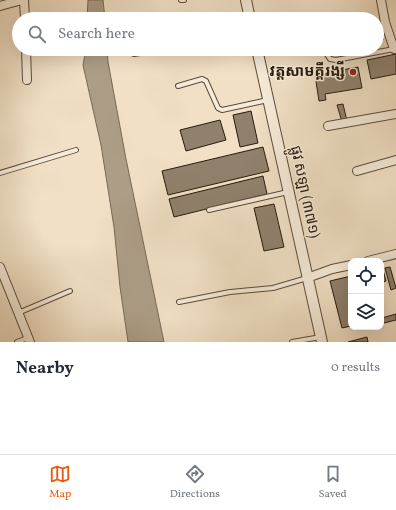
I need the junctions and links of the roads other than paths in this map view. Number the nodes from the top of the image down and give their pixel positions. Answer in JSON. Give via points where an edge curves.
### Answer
{"nodes":[{"id":1,"x":23,"y":0,"type":"edge"},
{"id":2,"x":246,"y":0,"type":"edge"},
{"id":3,"x":380,"y":0,"type":"edge"},
{"id":4,"x":0,"y":6,"type":"edge"},
{"id":5,"x":24,"y":12,"type":"edge"},
{"id":6,"x":249,"y":12,"type":"edge"},
{"id":7,"x":383,"y":12,"type":"edge"},
{"id":8,"x":384,"y":18,"type":"edge"},
{"id":9,"x":395,"y":49,"type":"edge"},
{"id":10,"x":384,"y":51,"type":"edge"},
{"id":11,"x":26,"y":56,"type":"edge"},
{"id":12,"x":259,"y":56,"type":"edge"},
{"id":13,"x":328,"y":56,"type":"edge"},
{"id":14,"x":357,"y":56,"type":"edge"},
{"id":15,"x":27,"y":80,"type":"dead end"},
{"id":16,"x":178,"y":86,"type":"dead end"},
{"id":17,"x":268,"y":100,"type":"junction"},
{"id":18,"x":396,"y":114,"type":"edge"},
{"id":19,"x":328,"y":126,"type":"dead end"},
{"id":20,"x":76,"y":150,"type":"dead end"},
{"id":21,"x":396,"y":160,"type":"edge"},
{"id":22,"x":357,"y":171,"type":"dead end"},
{"id":23,"x":0,"y":173,"type":"edge"},
{"id":24,"x":288,"y":192,"type":"junction"},
{"id":25,"x":209,"y":210,"type":"dead end"},
{"id":26,"x":396,"y":254,"type":"edge"},
{"id":27,"x":380,"y":258,"type":"edge"},
{"id":28,"x":348,"y":266,"type":"edge"},
{"id":29,"x":0,"y":267,"type":"edge"},
{"id":30,"x":307,"y":278,"type":"junction"},
{"id":31,"x":70,"y":291,"type":"dead end"},
{"id":32,"x":179,"y":302,"type":"dead end"},
{"id":33,"x":18,"y":313,"type":"junction"},
{"id":34,"x":322,"y":339,"type":"edge"},
{"id":35,"x":29,"y":340,"type":"edge"},
{"id":36,"x":17,"y":342,"type":"edge"},
{"id":37,"x":292,"y":342,"type":"edge"}],
"edges":[{"from":1,"to":4,"type":"street"},
{"from":1,"to":5,"type":"street"},
{"from":2,"to":6,"type":"street"},
{"from":3,"to":7,"type":"street"},
{"from":8,"to":9,"type":"street"},
{"from":9,"to":10,"type":"lane"},
{"from":11,"to":15,"type":"street"},
{"from":12,"to":17,"type":"street","name":"ផ្លូវ សឡា (៣៧១)"},
{"from":13,"to":14,"type":"lane","via":[[336,60]]},
{"from":16,"to":17,"type":"lane","via":[[202,79],[206,81],[218,108],[222,110]]},
{"from":17,"to":24,"type":"street","name":"ផ្លូវ សឡា (៣៧១)"},
{"from":18,"to":19,"type":"street"},
{"from":20,"to":23,"type":"lane"},
{"from":21,"to":22,"type":"street"},
{"from":24,"to":25,"type":"lane"},
{"from":24,"to":30,"type":"street","name":"ផ្លូវ សឡា (៣៧១)"},
{"from":26,"to":27,"type":"street"},
{"from":28,"to":30,"type":"street"},
{"from":29,"to":33,"type":"street"},
{"from":30,"to":32,"type":"lane","via":[[273,288],[230,292]]},
{"from":30,"to":34,"type":"street","name":"ផ្លូវ សឡា (៣៧១)"},
{"from":31,"to":33,"type":"lane"},
{"from":33,"to":35,"type":"street"},
{"from":34,"to":37,"type":"lane"},
{"from":35,"to":36,"type":"lane"}]}
